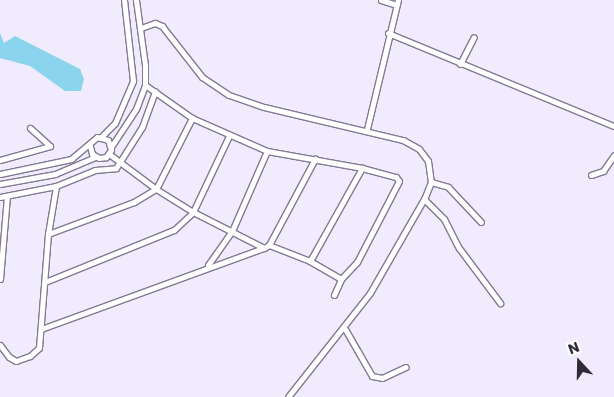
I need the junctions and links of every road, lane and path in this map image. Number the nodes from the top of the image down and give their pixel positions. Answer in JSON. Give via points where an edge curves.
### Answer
{"nodes":[{"id":1,"x":124,"y":0,"type":"edge"},
{"id":2,"x":136,"y":0,"type":"edge"},
{"id":3,"x":381,"y":0,"type":"edge"},
{"id":4,"x":397,"y":3,"type":"edge"},
{"id":5,"x":140,"y":28,"type":"junction"},
{"id":6,"x":388,"y":34,"type":"junction"},
{"id":7,"x":474,"y":37,"type":"dead end"},
{"id":8,"x":460,"y":64,"type":"junction"},
{"id":9,"x":144,"y":85,"type":"junction"},
{"id":10,"x":155,"y":91,"type":"junction"},
{"id":11,"x":192,"y":118,"type":"junction"},
{"id":12,"x":614,"y":126,"type":"edge"},
{"id":13,"x":30,"y":128,"type":"dead end"},
{"id":14,"x":367,"y":129,"type":"junction"},
{"id":15,"x":229,"y":136,"type":"junction"},
{"id":16,"x":101,"y":137,"type":"junction"},
{"id":17,"x":90,"y":146,"type":"junction"},
{"id":18,"x":111,"y":147,"type":"junction"},
{"id":19,"x":267,"y":151,"type":"junction"},
{"id":20,"x":109,"y":154,"type":"junction"},
{"id":21,"x":614,"y":155,"type":"edge"},
{"id":22,"x":95,"y":157,"type":"junction"},
{"id":23,"x":315,"y":159,"type":"junction"},
{"id":24,"x":0,"y":160,"type":"edge"},
{"id":25,"x":121,"y":164,"type":"junction"},
{"id":26,"x":362,"y":168,"type":"junction"},
{"id":27,"x":0,"y":174,"type":"edge"},
{"id":28,"x":591,"y":175,"type":"dead end"},
{"id":29,"x":431,"y":182,"type":"junction"},
{"id":30,"x":0,"y":184,"type":"edge"},
{"id":31,"x":56,"y":186,"type":"junction"},
{"id":32,"x":156,"y":189,"type":"junction"},
{"id":33,"x":7,"y":196,"type":"junction"},
{"id":34,"x":0,"y":197,"type":"edge"},
{"id":35,"x":424,"y":199,"type":"junction"},
{"id":36,"x":193,"y":212,"type":"junction"},
{"id":37,"x":481,"y":222,"type":"dead end"},
{"id":38,"x":232,"y":231,"type":"junction"},
{"id":39,"x":48,"y":234,"type":"junction"},
{"id":40,"x":266,"y":246,"type":"junction"},
{"id":41,"x":1,"y":251,"type":"edge"},
{"id":42,"x":310,"y":260,"type":"junction"},
{"id":43,"x":207,"y":266,"type":"junction"},
{"id":44,"x":0,"y":279,"type":"edge"},
{"id":45,"x":341,"y":279,"type":"junction"},
{"id":46,"x":45,"y":282,"type":"junction"},
{"id":47,"x":334,"y":295,"type":"dead end"},
{"id":48,"x":500,"y":303,"type":"dead end"},
{"id":49,"x":345,"y":328,"type":"junction"},
{"id":50,"x":41,"y":329,"type":"junction"},
{"id":51,"x":0,"y":345,"type":"edge"},
{"id":52,"x":406,"y":367,"type":"dead end"},
{"id":53,"x":290,"y":395,"type":"edge"},
{"id":54,"x":297,"y":397,"type":"edge"}],
"edges":[{"from":1,"to":16,"type":"street","via":[[134,61],[133,80],[115,123]]},
{"from":2,"to":5,"type":"street"},
{"from":3,"to":4,"type":"street"},
{"from":4,"to":6,"type":"street"},
{"from":5,"to":9,"type":"street"},
{"from":5,"to":14,"type":"street","via":[[159,24],[202,76],[229,95],[264,107]]},
{"from":6,"to":8,"type":"street"},
{"from":6,"to":14,"type":"street"},
{"from":7,"to":8,"type":"street"},
{"from":8,"to":12,"type":"street"},
{"from":9,"to":10,"type":"street"},
{"from":9,"to":18,"type":"street","via":[[136,109]]},
{"from":10,"to":11,"type":"street"},
{"from":10,"to":25,"type":"street","via":[[142,127]]},
{"from":11,"to":15,"type":"street"},
{"from":11,"to":32,"type":"street"},
{"from":13,"to":24,"type":"street","via":[[50,146]]},
{"from":14,"to":29,"type":"street","via":[[403,140],[419,149],[428,161]]},
{"from":15,"to":19,"type":"street"},
{"from":15,"to":36,"type":"street"},
{"from":16,"to":17,"type":"street","via":[[94,139]]},
{"from":16,"to":18,"type":"street","via":[[108,140]]},
{"from":17,"to":22,"type":"street"},
{"from":17,"to":27,"type":"street","via":[[71,159]]},
{"from":18,"to":20,"type":"street"},
{"from":19,"to":23,"type":"street"},
{"from":19,"to":38,"type":"street"},
{"from":20,"to":22,"type":"street"},
{"from":20,"to":25,"type":"street"},
{"from":21,"to":28,"type":"street","via":[[603,171]]},
{"from":22,"to":30,"type":"street","via":[[55,174]]},
{"from":23,"to":26,"type":"street"},
{"from":23,"to":40,"type":"street"},
{"from":25,"to":31,"type":"street","via":[[116,168],[95,170]]},
{"from":25,"to":32,"type":"street"},
{"from":26,"to":42,"type":"street"},
{"from":26,"to":45,"type":"street","via":[[396,177],[398,182],[357,262]]},
{"from":29,"to":35,"type":"street"},
{"from":29,"to":37,"type":"street","via":[[448,187]]},
{"from":31,"to":33,"type":"street"},
{"from":31,"to":39,"type":"street"},
{"from":32,"to":36,"type":"street"},
{"from":32,"to":39,"type":"street","via":[[134,202]]},
{"from":33,"to":34,"type":"street"},
{"from":33,"to":41,"type":"street"},
{"from":35,"to":48,"type":"street","via":[[444,219],[459,248]]},
{"from":35,"to":49,"type":"street","via":[[370,292]]},
{"from":36,"to":38,"type":"street"},
{"from":36,"to":46,"type":"street","via":[[166,236]]},
{"from":38,"to":40,"type":"street"},
{"from":38,"to":43,"type":"street"},
{"from":39,"to":46,"type":"street"},
{"from":40,"to":42,"type":"street"},
{"from":40,"to":43,"type":"street"},
{"from":41,"to":44,"type":"street"},
{"from":42,"to":45,"type":"street"},
{"from":43,"to":50,"type":"street"},
{"from":45,"to":47,"type":"street"},
{"from":46,"to":50,"type":"street"},
{"from":49,"to":52,"type":"street","via":[[372,376],[382,378]]},
{"from":49,"to":53,"type":"street","via":[[325,348]]},
{"from":50,"to":51,"type":"street","via":[[37,351],[22,360],[9,357]]},
{"from":53,"to":54,"type":"street"}]}
